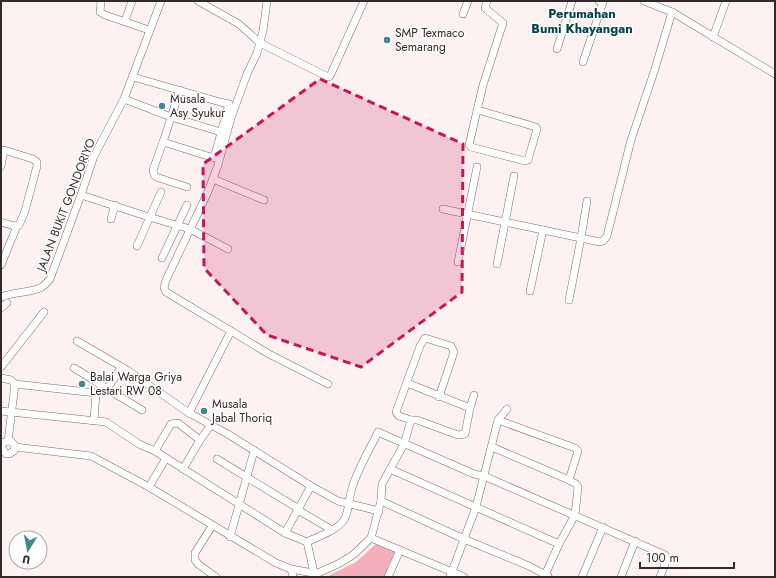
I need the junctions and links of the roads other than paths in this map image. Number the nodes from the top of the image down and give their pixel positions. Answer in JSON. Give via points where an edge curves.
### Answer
{"nodes":[{"id":1,"x":101,"y":1,"type":"edge"},
{"id":2,"x":132,"y":1,"type":"edge"},
{"id":3,"x":161,"y":1,"type":"edge"},
{"id":4,"x":198,"y":1,"type":"edge"},
{"id":5,"x":267,"y":1,"type":"edge"},
{"id":6,"x":364,"y":1,"type":"edge"},
{"id":7,"x":468,"y":1,"type":"edge"},
{"id":8,"x":487,"y":1,"type":"edge"},
{"id":9,"x":572,"y":1,"type":"edge"},
{"id":10,"x":602,"y":1,"type":"edge"},
{"id":11,"x":644,"y":1,"type":"edge"},
{"id":12,"x":726,"y":1,"type":"edge"},
{"id":13,"x":672,"y":12,"type":"junction"},
{"id":14,"x":463,"y":14,"type":"dead end"},
{"id":15,"x":125,"y":21,"type":"junction"},
{"id":16,"x":149,"y":30,"type":"junction"},
{"id":17,"x":713,"y":37,"type":"junction"},
{"id":18,"x":260,"y":43,"type":"junction"},
{"id":19,"x":557,"y":49,"type":"dead end"},
{"id":20,"x":583,"y":62,"type":"dead end"},
{"id":21,"x":775,"y":74,"type":"edge"},
{"id":22,"x":133,"y":77,"type":"junction"},
{"id":23,"x":180,"y":90,"type":"junction"},
{"id":24,"x":124,"y":99,"type":"junction"},
{"id":25,"x":478,"y":110,"type":"junction"},
{"id":26,"x":171,"y":117,"type":"junction"},
{"id":27,"x":221,"y":132,"type":"junction"},
{"id":28,"x":163,"y":142,"type":"junction"},
{"id":29,"x":2,"y":149,"type":"edge"},
{"id":30,"x":1,"y":166,"type":"edge"},
{"id":31,"x":477,"y":167,"type":"dead end"},
{"id":32,"x":514,"y":176,"type":"dead end"},
{"id":33,"x":213,"y":179,"type":"junction"},
{"id":34,"x":188,"y":186,"type":"dead end"},
{"id":35,"x":161,"y":192,"type":"dead end"},
{"id":36,"x":81,"y":194,"type":"junction"},
{"id":37,"x":264,"y":200,"type":"dead end"},
{"id":38,"x":587,"y":201,"type":"dead end"},
{"id":39,"x":115,"y":205,"type":"junction"},
{"id":40,"x":187,"y":205,"type":"dead end"},
{"id":41,"x":443,"y":209,"type":"dead end"},
{"id":42,"x":468,"y":214,"type":"junction"},
{"id":43,"x":149,"y":218,"type":"junction"},
{"id":44,"x":111,"y":219,"type":"dead end"},
{"id":45,"x":1,"y":222,"type":"edge"},
{"id":46,"x":505,"y":222,"type":"junction"},
{"id":47,"x":17,"y":226,"type":"junction"},
{"id":48,"x":176,"y":226,"type":"junction"},
{"id":49,"x":190,"y":229,"type":"junction"},
{"id":50,"x":543,"y":230,"type":"junction"},
{"id":51,"x":581,"y":238,"type":"junction"},
{"id":52,"x":137,"y":246,"type":"dead end"},
{"id":53,"x":228,"y":249,"type":"dead end"},
{"id":54,"x":162,"y":258,"type":"dead end"},
{"id":55,"x":458,"y":262,"type":"dead end"},
{"id":56,"x":497,"y":264,"type":"dead end"},
{"id":57,"x":1,"y":265,"type":"edge"},
{"id":58,"x":530,"y":291,"type":"dead end"},
{"id":59,"x":1,"y":297,"type":"edge"},
{"id":60,"x":568,"y":300,"type":"dead end"},
{"id":61,"x":7,"y":303,"type":"dead end"},
{"id":62,"x":1,"y":308,"type":"edge"},
{"id":63,"x":44,"y":312,"type":"dead end"},
{"id":64,"x":231,"y":331,"type":"junction"},
{"id":65,"x":77,"y":341,"type":"dead end"},
{"id":66,"x":1,"y":368,"type":"edge"},
{"id":67,"x":74,"y":368,"type":"dead end"},
{"id":68,"x":121,"y":368,"type":"junction"},
{"id":69,"x":1,"y":378,"type":"edge"},
{"id":70,"x":407,"y":383,"type":"junction"},
{"id":71,"x":15,"y":384,"type":"junction"},
{"id":72,"x":328,"y":384,"type":"dead end"},
{"id":73,"x":106,"y":389,"type":"junction"},
{"id":74,"x":96,"y":393,"type":"junction"},
{"id":75,"x":474,"y":395,"type":"dead end"},
{"id":76,"x":439,"y":397,"type":"junction"},
{"id":77,"x":470,"y":408,"type":"junction"},
{"id":78,"x":507,"y":409,"type":"dead end"},
{"id":79,"x":142,"y":410,"type":"dead end"},
{"id":80,"x":1,"y":411,"type":"edge"},
{"id":81,"x":12,"y":412,"type":"junction"},
{"id":82,"x":189,"y":413,"type":"junction"},
{"id":83,"x":94,"y":420,"type":"junction"},
{"id":84,"x":411,"y":420,"type":"junction"},
{"id":85,"x":498,"y":420,"type":"junction"},
{"id":86,"x":211,"y":425,"type":"junction"},
{"id":87,"x":200,"y":440,"type":"junction"},
{"id":88,"x":404,"y":444,"type":"junction"},
{"id":89,"x":3,"y":445,"type":"edge"},
{"id":90,"x":16,"y":447,"type":"junction"},
{"id":91,"x":492,"y":447,"type":"junction"},
{"id":92,"x":155,"y":451,"type":"junction"},
{"id":93,"x":254,"y":451,"type":"junction"},
{"id":94,"x":166,"y":458,"type":"junction"},
{"id":95,"x":217,"y":459,"type":"dead end"},
{"id":96,"x":183,"y":469,"type":"junction"},
{"id":97,"x":390,"y":469,"type":"junction"},
{"id":98,"x":484,"y":476,"type":"junction"},
{"id":99,"x":248,"y":477,"type":"junction"},
{"id":100,"x":569,"y":480,"type":"junction"},
{"id":101,"x":311,"y":486,"type":"junction"},
{"id":102,"x":149,"y":487,"type":"junction"},
{"id":103,"x":381,"y":501,"type":"junction"},
{"id":104,"x":238,"y":504,"type":"junction"},
{"id":105,"x":348,"y":504,"type":"junction"},
{"id":106,"x":476,"y":507,"type":"junction"},
{"id":107,"x":298,"y":509,"type":"junction"},
{"id":108,"x":379,"y":511,"type":"junction"},
{"id":109,"x":575,"y":515,"type":"junction"},
{"id":110,"x":212,"y":526,"type":"junction"},
{"id":111,"x":603,"y":527,"type":"junction"},
{"id":112,"x":332,"y":530,"type":"junction"},
{"id":113,"x":285,"y":533,"type":"junction"},
{"id":114,"x":230,"y":537,"type":"junction"},
{"id":115,"x":371,"y":538,"type":"junction"},
{"id":116,"x":464,"y":539,"type":"junction"},
{"id":117,"x":635,"y":540,"type":"junction"},
{"id":118,"x":308,"y":542,"type":"junction"},
{"id":119,"x":559,"y":544,"type":"junction"},
{"id":120,"x":400,"y":550,"type":"junction"},
{"id":121,"x":291,"y":569,"type":"junction"},
{"id":122,"x":451,"y":574,"type":"edge"},
{"id":123,"x":314,"y":575,"type":"edge"},
{"id":124,"x":548,"y":576,"type":"edge"},
{"id":125,"x":216,"y":577,"type":"edge"},
{"id":126,"x":293,"y":577,"type":"edge"},
{"id":127,"x":388,"y":577,"type":"edge"},
{"id":128,"x":464,"y":577,"type":"edge"},
{"id":129,"x":582,"y":577,"type":"edge"},
{"id":130,"x":621,"y":577,"type":"edge"},
{"id":131,"x":660,"y":577,"type":"edge"}],
"edges":[{"from":1,"to":15,"type":"street","via":[[100,12]]},
{"from":2,"to":15,"type":"street"},
{"from":3,"to":16,"type":"street","name":"JALAN BUKIT GONDORIYO"},
{"from":4,"to":18,"type":"street","via":[[239,24]]},
{"from":5,"to":18,"type":"street"},
{"from":6,"to":18,"type":"street","via":[[329,77]]},
{"from":7,"to":14,"type":"street"},
{"from":8,"to":25,"type":"street","via":[[485,8],[504,23],[483,85]]},
{"from":9,"to":19,"type":"street"},
{"from":10,"to":20,"type":"street"},
{"from":11,"to":13,"type":"street"},
{"from":12,"to":17,"type":"street"},
{"from":13,"to":17,"type":"street"},
{"from":13,"to":51,"type":"street","via":[[631,140],[607,236],[600,242]]},
{"from":15,"to":16,"type":"street"},
{"from":16,"to":22,"type":"street","name":"JALAN BUKIT GONDORIYO"},
{"from":17,"to":21,"type":"street"},
{"from":18,"to":33,"type":"street","via":[[231,118]]},
{"from":22,"to":23,"type":"street"},
{"from":22,"to":24,"type":"street","name":"JALAN BUKIT GONDORIYO"},
{"from":23,"to":26,"type":"street"},
{"from":23,"to":27,"type":"street","via":[[229,104]]},
{"from":24,"to":26,"type":"street"},
{"from":24,"to":36,"type":"street","name":"JALAN BUKIT GONDORIYO","via":[[94,156]]},
{"from":25,"to":25,"type":"street","via":[[469,145],[528,160],[536,127]]},
{"from":26,"to":27,"type":"street"},
{"from":26,"to":28,"type":"street"},
{"from":27,"to":28,"type":"street","via":[[214,158]]},
{"from":28,"to":34,"type":"street","via":[[154,175]]},
{"from":29,"to":30,"type":"street"},
{"from":29,"to":47,"type":"street","via":[[37,162],[25,211]]},
{"from":31,"to":42,"type":"street"},
{"from":32,"to":46,"type":"street"},
{"from":33,"to":37,"type":"street"},
{"from":33,"to":49,"type":"street"},
{"from":35,"to":43,"type":"street"},
{"from":36,"to":39,"type":"street"},
{"from":36,"to":59,"type":"street","name":"JALAN BUKIT GONDORIYO","via":[[50,279],[40,288]]},
{"from":38,"to":51,"type":"street"},
{"from":39,"to":43,"type":"street"},
{"from":39,"to":44,"type":"street"},
{"from":40,"to":48,"type":"street"},
{"from":41,"to":42,"type":"street"},
{"from":42,"to":46,"type":"street"},
{"from":42,"to":55,"type":"street"},
{"from":43,"to":48,"type":"street"},
{"from":43,"to":52,"type":"street"},
{"from":45,"to":47,"type":"street"},
{"from":46,"to":50,"type":"street"},
{"from":46,"to":56,"type":"street"},
{"from":47,"to":57,"type":"street"},
{"from":48,"to":49,"type":"street"},
{"from":48,"to":54,"type":"street"},
{"from":49,"to":53,"type":"street"},
{"from":49,"to":64,"type":"street","via":[[164,288],[166,292]]},
{"from":50,"to":51,"type":"street"},
{"from":50,"to":58,"type":"street"},
{"from":51,"to":60,"type":"street"},
{"from":61,"to":62,"type":"street"},
{"from":63,"to":66,"type":"street"},
{"from":64,"to":72,"type":"street"},
{"from":64,"to":82,"type":"street"},
{"from":65,"to":68,"type":"street"},
{"from":67,"to":73,"type":"street"},
{"from":68,"to":73,"type":"street"},
{"from":68,"to":82,"type":"street"},
{"from":69,"to":71,"type":"street"},
{"from":70,"to":76,"type":"street"},
{"from":70,"to":76,"type":"street","via":[[425,338],[451,346],[454,352]]},
{"from":70,"to":84,"type":"street","via":[[396,412],[398,416]]},
{"from":71,"to":74,"type":"street"},
{"from":71,"to":81,"type":"street"},
{"from":73,"to":74,"type":"street"},
{"from":73,"to":79,"type":"street"},
{"from":74,"to":83,"type":"street"},
{"from":75,"to":77,"type":"street"},
{"from":76,"to":77,"type":"street"},
{"from":77,"to":84,"type":"street","via":[[463,435]]},
{"from":78,"to":85,"type":"street"},
{"from":80,"to":81,"type":"street"},
{"from":81,"to":83,"type":"street"},
{"from":81,"to":89,"type":"street"},
{"from":82,"to":86,"type":"street"},
{"from":83,"to":92,"type":"street","via":[[106,422],[139,444]]},
{"from":84,"to":88,"type":"street"},
{"from":85,"to":91,"type":"street"},
{"from":85,"to":100,"type":"street","via":[[577,450]]},
{"from":86,"to":87,"type":"street"},
{"from":86,"to":93,"type":"street"},
{"from":87,"to":92,"type":"street","via":[[175,423]]},
{"from":87,"to":96,"type":"street"},
{"from":88,"to":97,"type":"street"},
{"from":88,"to":98,"type":"street"},
{"from":88,"to":105,"type":"street","via":[[378,432],[352,485]]},
{"from":89,"to":90,"type":"street","via":[[14,443]]},
{"from":89,"to":90,"type":"street","via":[[3,452],[9,454],[14,452]]},
{"from":90,"to":102,"type":"street","via":[[91,456]]},
{"from":91,"to":98,"type":"street"},
{"from":91,"to":100,"type":"street"},
{"from":92,"to":94,"type":"street"},
{"from":93,"to":99,"type":"street"},
{"from":93,"to":101,"type":"street"},
{"from":94,"to":96,"type":"street"},
{"from":94,"to":102,"type":"street"},
{"from":95,"to":99,"type":"street"},
{"from":96,"to":104,"type":"street"},
{"from":97,"to":103,"type":"street","via":[[382,484]]},
{"from":97,"to":106,"type":"street"},
{"from":98,"to":106,"type":"street"},
{"from":98,"to":109,"type":"street"},
{"from":99,"to":104,"type":"street"},
{"from":99,"to":107,"type":"street"},
{"from":100,"to":109,"type":"street","via":[[578,487]]},
{"from":101,"to":105,"type":"street"},
{"from":101,"to":107,"type":"street"},
{"from":102,"to":110,"type":"street"},
{"from":103,"to":108,"type":"street"},
{"from":103,"to":116,"type":"street"},
{"from":104,"to":113,"type":"street"},
{"from":104,"to":114,"type":"street"},
{"from":105,"to":108,"type":"street"},
{"from":105,"to":112,"type":"street","via":[[347,515]]},
{"from":106,"to":116,"type":"street"},
{"from":106,"to":119,"type":"street"},
{"from":107,"to":112,"type":"street"},
{"from":107,"to":113,"type":"street"},
{"from":108,"to":115,"type":"street"},
{"from":109,"to":111,"type":"street"},
{"from":109,"to":119,"type":"street"},
{"from":110,"to":114,"type":"street"},
{"from":110,"to":125,"type":"street","via":[[195,553],[195,560]]},
{"from":111,"to":117,"type":"street"},
{"from":111,"to":129,"type":"street"},
{"from":112,"to":118,"type":"street"},
{"from":113,"to":118,"type":"street"},
{"from":114,"to":121,"type":"street"},
{"from":115,"to":120,"type":"street"},
{"from":115,"to":123,"type":"street","via":[[353,555]]},
{"from":116,"to":122,"type":"street"},
{"from":116,"to":124,"type":"street"},
{"from":117,"to":130,"type":"street"},
{"from":117,"to":131,"type":"street","via":[[667,556]]},
{"from":118,"to":123,"type":"street"},
{"from":119,"to":124,"type":"street"},
{"from":120,"to":122,"type":"street"},
{"from":120,"to":127,"type":"street"},
{"from":121,"to":123,"type":"street"},
{"from":121,"to":126,"type":"street"},
{"from":122,"to":128,"type":"street"}]}
